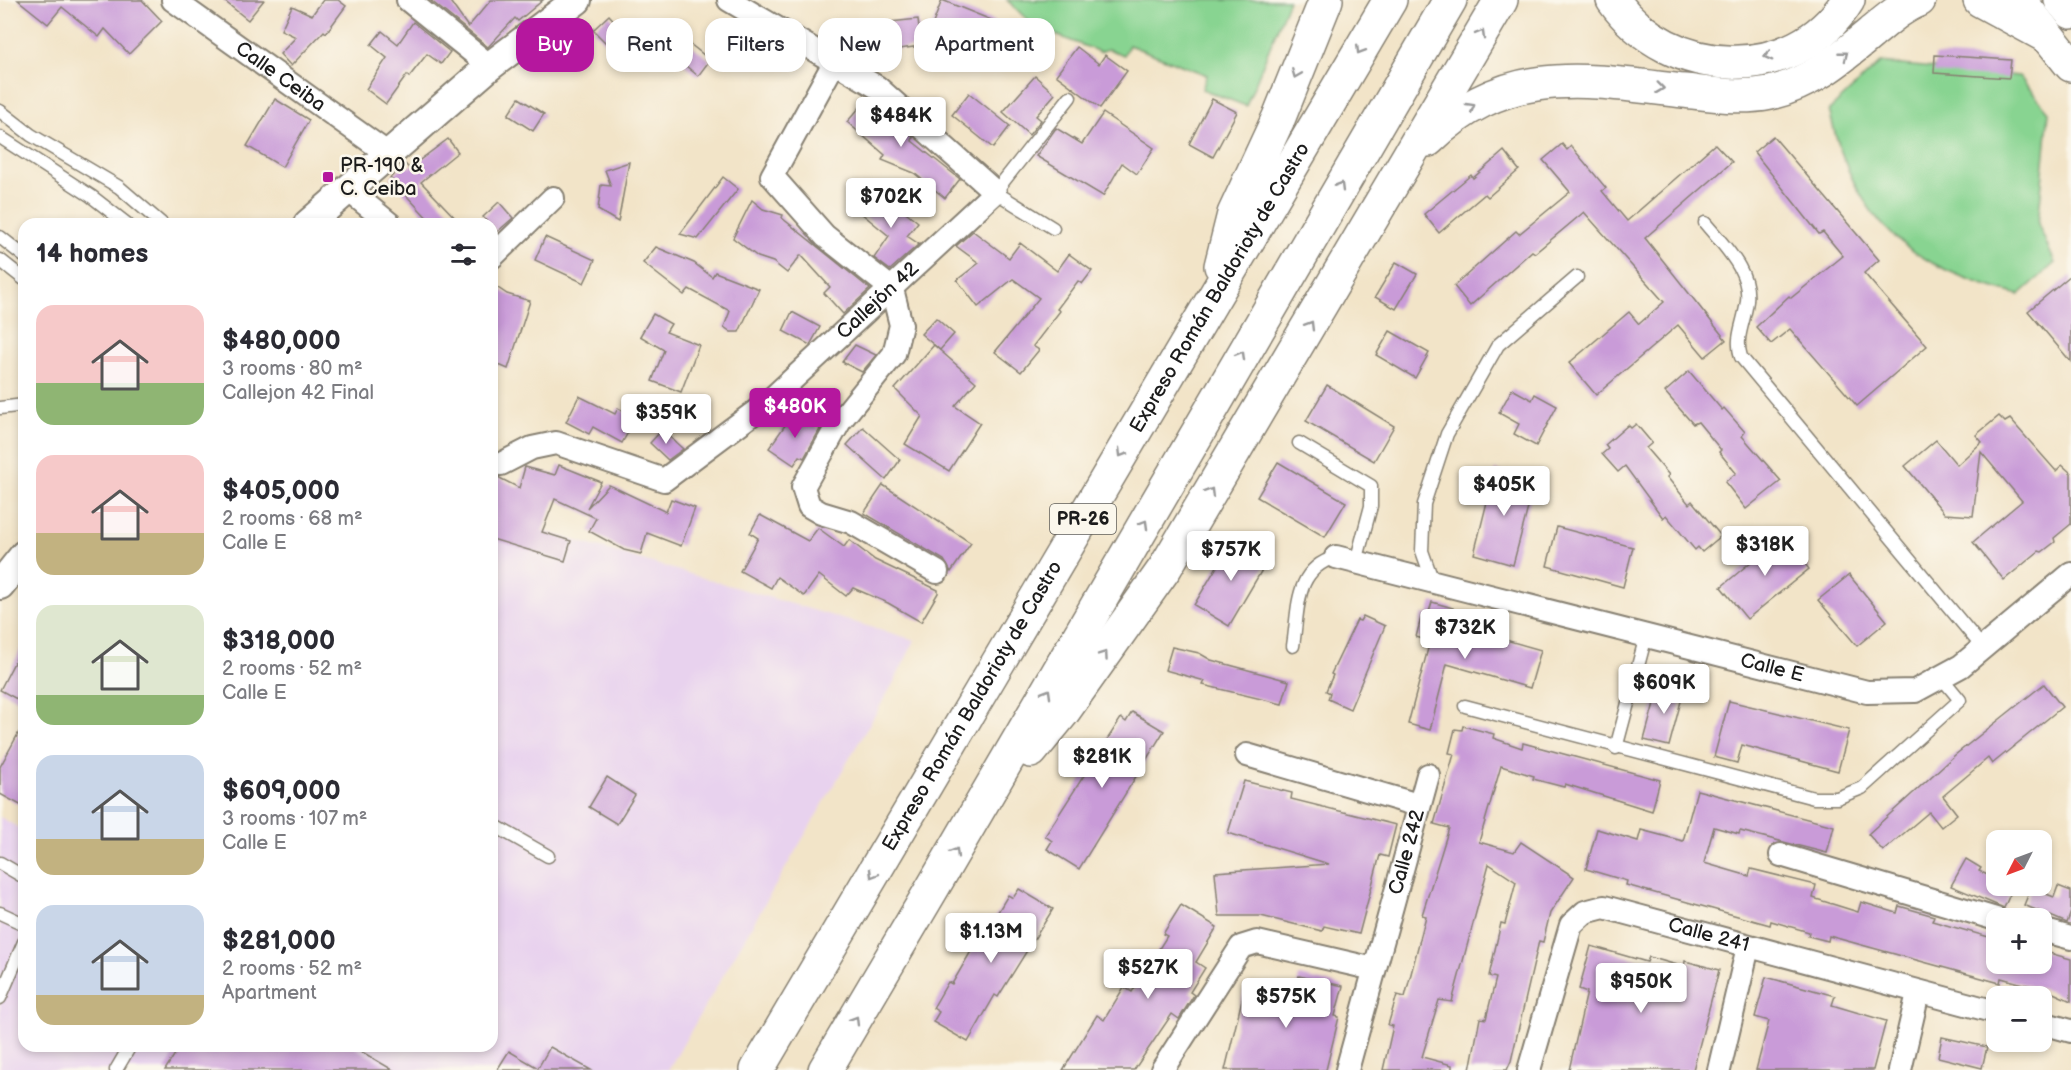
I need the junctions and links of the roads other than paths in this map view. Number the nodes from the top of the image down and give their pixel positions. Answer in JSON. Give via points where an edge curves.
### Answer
{"nodes":[{"id":1,"x":173,"y":0,"type":"edge"},
{"id":2,"x":408,"y":0,"type":"edge"},
{"id":3,"x":577,"y":0,"type":"edge"},
{"id":4,"x":729,"y":0,"type":"edge"},
{"id":5,"x":1326,"y":0,"type":"edge"},
{"id":6,"x":1390,"y":0,"type":"edge"},
{"id":7,"x":1450,"y":0,"type":"edge"},
{"id":8,"x":1501,"y":0,"type":"edge"},
{"id":9,"x":1613,"y":0,"type":"edge"},
{"id":10,"x":1848,"y":0,"type":"edge"},
{"id":11,"x":1919,"y":0,"type":"edge"},
{"id":12,"x":1980,"y":0,"type":"edge"},
{"id":13,"x":2019,"y":0,"type":"edge"},
{"id":14,"x":2061,"y":0,"type":"edge"},
{"id":15,"x":2071,"y":12,"type":"edge"},
{"id":16,"x":2048,"y":37,"type":"junction"},
{"id":17,"x":818,"y":53,"type":"edge"},
{"id":18,"x":2071,"y":65,"type":"edge"},
{"id":19,"x":490,"y":66,"type":"junction"},
{"id":20,"x":829,"y":72,"type":"edge"},
{"id":21,"x":850,"y":72,"type":"edge"},
{"id":22,"x":1070,"y":97,"type":"dead end"},
{"id":23,"x":0,"y":111,"type":"edge"},
{"id":24,"x":0,"y":137,"type":"edge"},
{"id":25,"x":387,"y":153,"type":"junction"},
{"id":26,"x":1410,"y":158,"type":"junction"},
{"id":27,"x":347,"y":189,"type":"junction"},
{"id":28,"x":995,"y":192,"type":"junction"},
{"id":29,"x":553,"y":198,"type":"dead end"},
{"id":30,"x":119,"y":218,"type":"edge"},
{"id":31,"x":155,"y":218,"type":"edge"},
{"id":32,"x":315,"y":218,"type":"edge"},
{"id":33,"x":383,"y":218,"type":"edge"},
{"id":34,"x":1705,"y":223,"type":"dead end"},
{"id":35,"x":1053,"y":228,"type":"dead end"},
{"id":36,"x":0,"y":237,"type":"edge"},
{"id":37,"x":498,"y":250,"type":"edge"},
{"id":38,"x":18,"y":251,"type":"edge"},
{"id":39,"x":0,"y":260,"type":"edge"},
{"id":40,"x":18,"y":274,"type":"edge"},
{"id":41,"x":1576,"y":277,"type":"dead end"},
{"id":42,"x":892,"y":290,"type":"junction"},
{"id":43,"x":1211,"y":303,"type":"junction"},
{"id":44,"x":18,"y":406,"type":"edge"},
{"id":45,"x":0,"y":408,"type":"edge"},
{"id":46,"x":1299,"y":443,"type":"dead end"},
{"id":47,"x":501,"y":464,"type":"dead end"},
{"id":48,"x":1346,"y":559,"type":"junction"},
{"id":49,"x":18,"y":562,"type":"edge"},
{"id":50,"x":937,"y":572,"type":"dead end"},
{"id":51,"x":2071,"y":574,"type":"edge"},
{"id":52,"x":1432,"y":582,"type":"junction"},
{"id":53,"x":0,"y":585,"type":"edge"},
{"id":54,"x":1646,"y":636,"type":"junction"},
{"id":55,"x":1293,"y":646,"type":"dead end"},
{"id":56,"x":1983,"y":648,"type":"junction"},
{"id":57,"x":1941,"y":677,"type":"junction"},
{"id":58,"x":1465,"y":706,"type":"dead end"},
{"id":59,"x":1616,"y":748,"type":"junction"},
{"id":60,"x":1248,"y":755,"type":"dead end"},
{"id":61,"x":1428,"y":775,"type":"dead end"},
{"id":62,"x":1418,"y":805,"type":"junction"},
{"id":63,"x":976,"y":816,"type":"junction"},
{"id":64,"x":498,"y":827,"type":"edge"},
{"id":65,"x":1781,"y":855,"type":"dead end"},
{"id":66,"x":548,"y":856,"type":"dead end"},
{"id":67,"x":0,"y":863,"type":"edge"},
{"id":68,"x":18,"y":874,"type":"edge"},
{"id":69,"x":0,"y":913,"type":"edge"},
{"id":70,"x":1986,"y":916,"type":"edge"},
{"id":71,"x":18,"y":921,"type":"edge"},
{"id":72,"x":2052,"y":933,"type":"edge"},
{"id":73,"x":2071,"y":938,"type":"edge"},
{"id":74,"x":1748,"y":947,"type":"junction"},
{"id":75,"x":18,"y":956,"type":"edge"},
{"id":76,"x":1374,"y":969,"type":"junction"},
{"id":77,"x":1918,"y":993,"type":"junction"},
{"id":78,"x":0,"y":998,"type":"edge"},
{"id":79,"x":1986,"y":1010,"type":"edge"},
{"id":80,"x":2052,"y":1025,"type":"edge"},
{"id":81,"x":2071,"y":1030,"type":"edge"},
{"id":82,"x":126,"y":1052,"type":"edge"},
{"id":83,"x":116,"y":1070,"type":"edge"},
{"id":84,"x":757,"y":1070,"type":"edge"},
{"id":85,"x":825,"y":1070,"type":"edge"},
{"id":86,"x":1161,"y":1070,"type":"edge"},
{"id":87,"x":1347,"y":1070,"type":"edge"},
{"id":88,"x":1529,"y":1070,"type":"edge"},
{"id":89,"x":1719,"y":1070,"type":"edge"},
{"id":90,"x":1900,"y":1070,"type":"edge"}],
"edges":[{"from":1,"to":25,"type":"street","name":"Calle Ceiba"},
{"from":2,"to":19,"type":"street"},
{"from":3,"to":19,"type":"street"},
{"from":4,"to":17,"type":"street"},
{"from":5,"to":43,"type":"main road","one_way":true,"via":[[1279,117],[1234,214]]},
{"from":6,"to":43,"type":"main road","name":"Expreso Román Baldorioty de Castro","number":"PR-26","one_way":true},
{"from":63,"to":7,"type":"main road","number":"PR-26","one_way":true},
{"from":26,"to":8,"type":"main road","one_way":true},
{"from":10,"to":9,"type":"main road","one_way":true,"via":[[1821,31],[1798,45],[1772,56],[1717,63],[1665,48],[1640,32]]},
{"from":26,"to":11,"type":"main road","one_way":true,"via":[[1457,115],[1477,103],[1535,82],[1586,80],[1725,97],[1792,87],[1820,73],[1899,11]]},
{"from":12,"to":16,"type":"main road"},
{"from":13,"to":16,"type":"main road"},
{"from":14,"to":15,"type":"main road"},
{"from":16,"to":18,"type":"main road"},
{"from":19,"to":25,"type":"street"},
{"from":20,"to":42,"type":"street","via":[[772,176],[825,236]]},
{"from":21,"to":28,"type":"street","via":[[877,87]]},
{"from":22,"to":28,"type":"lane"},
{"from":23,"to":31,"type":"lane","via":[[31,135],[119,188]]},
{"from":24,"to":30,"type":"lane"},
{"from":25,"to":27,"type":"street"},
{"from":63,"to":26,"type":"main road","one_way":true,"via":[[1064,712],[1165,568]]},
{"from":27,"to":32,"type":"street"},
{"from":27,"to":33,"type":"street"},
{"from":28,"to":35,"type":"lane"},
{"from":28,"to":42,"type":"street","name":"Callejón 42"},
{"from":29,"to":37,"type":"street"},
{"from":34,"to":56,"type":"lane","via":[[1736,262],[1749,293],[1739,332],[1741,357]]},
{"from":36,"to":38,"type":"lane"},
{"from":39,"to":40,"type":"lane"},
{"from":41,"to":52,"type":"lane","via":[[1498,345],[1446,434],[1424,504],[1422,551]]},
{"from":42,"to":47,"type":"street","name":"Callejón 42","via":[[767,403],[664,480],[556,443],[532,448]]},
{"from":42,"to":50,"type":"street","via":[[901,325],[894,354],[840,421],[802,487],[809,506],[851,522]]},
{"from":43,"to":84,"type":"main road","name":"Expreso Román Baldorioty de Castro","number":"PR-26","one_way":true},
{"from":44,"to":45,"type":"lane"},
{"from":46,"to":48,"type":"lane","via":[[1371,486],[1371,506]]},
{"from":48,"to":52,"type":"street","name":"Calle E"},
{"from":48,"to":55,"type":"lane","via":[[1322,561],[1304,578]]},
{"from":49,"to":53,"type":"street"},
{"from":51,"to":56,"type":"street","name":"Calle E"},
{"from":52,"to":54,"type":"street","name":"Calle E"},
{"from":54,"to":57,"type":"street","name":"Calle E","via":[[1867,692],[1916,691]]},
{"from":54,"to":59,"type":"lane"},
{"from":56,"to":57,"type":"street","name":"Calle E"},
{"from":57,"to":59,"type":"lane","via":[[1960,700],[1862,788],[1837,798],[1814,798]]},
{"from":58,"to":59,"type":"lane"},
{"from":60,"to":62,"type":"street","name":"Calle 242"},
{"from":61,"to":62,"type":"street"},
{"from":62,"to":76,"type":"street","name":"Calle 242"},
{"from":85,"to":63,"type":"main road","number":"PR-26","one_way":true},
{"from":64,"to":66,"type":"lane"},
{"from":65,"to":70,"type":"street"},
{"from":67,"to":68,"type":"lane"},
{"from":69,"to":71,"type":"lane"},
{"from":72,"to":73,"type":"street"},
{"from":74,"to":77,"type":"street","name":"Calle 241"},
{"from":74,"to":88,"type":"street","name":"Calle 241","via":[[1604,907],[1585,912],[1571,925]]},
{"from":74,"to":89,"type":"street"},
{"from":75,"to":78,"type":"lane"},
{"from":76,"to":86,"type":"street","via":[[1257,942],[1241,948]]},
{"from":76,"to":87,"type":"street","name":"Calle 242"},
{"from":77,"to":79,"type":"street","name":"Calle 241"},
{"from":77,"to":90,"type":"street"},
{"from":80,"to":81,"type":"street"},
{"from":82,"to":83,"type":"lane"}]}
